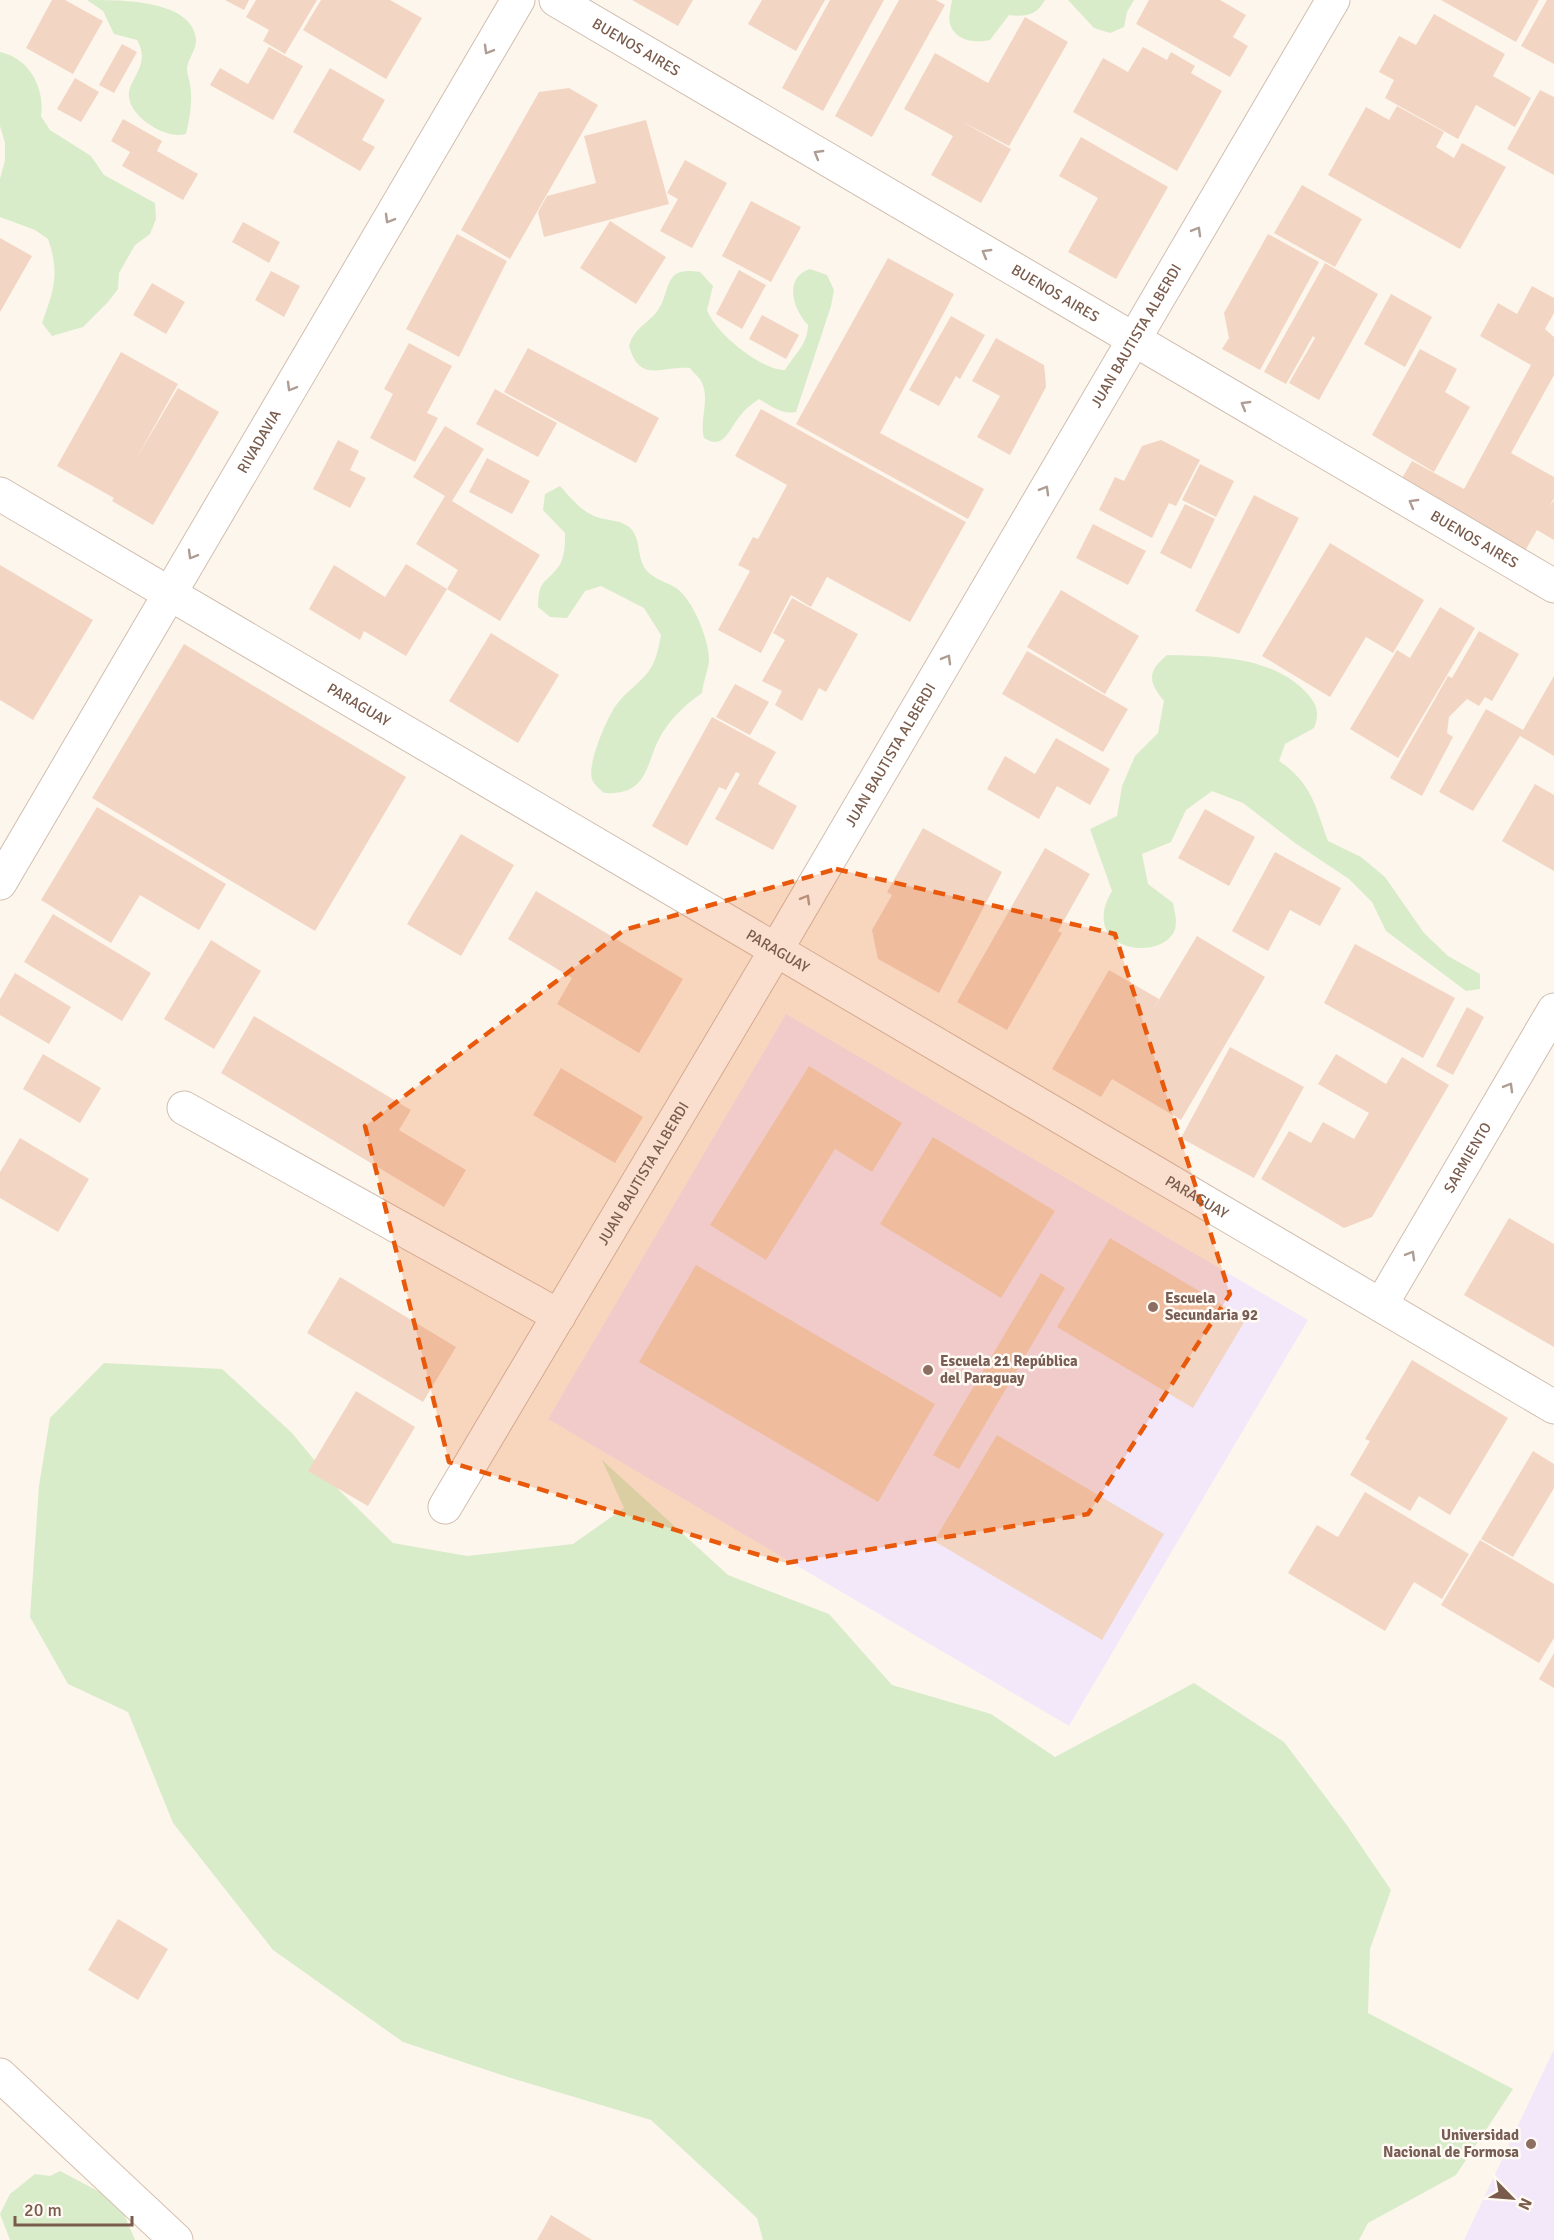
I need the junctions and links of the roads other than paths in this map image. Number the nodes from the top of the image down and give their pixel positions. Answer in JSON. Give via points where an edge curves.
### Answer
{"nodes":[{"id":1,"x":518,"y":0,"type":"edge"},
{"id":2,"x":556,"y":0,"type":"edge"},
{"id":3,"x":1333,"y":0,"type":"edge"},
{"id":4,"x":1134,"y":339,"type":"junction"},
{"id":5,"x":0,"y":494,"type":"edge"},
{"id":6,"x":1554,"y":586,"type":"edge"},
{"id":7,"x":169,"y":594,"type":"junction"},
{"id":8,"x":0,"y":883,"type":"edge"},
{"id":9,"x":776,"y":950,"type":"junction"},
{"id":10,"x":1554,"y":1010,"type":"edge"},
{"id":11,"x":184,"y":1108,"type":"dead end"},
{"id":12,"x":1381,"y":1305,"type":"junction"},
{"id":13,"x":559,"y":1316,"type":"junction"},
{"id":14,"x":1554,"y":1407,"type":"edge"},
{"id":15,"x":446,"y":1507,"type":"dead end"},
{"id":16,"x":0,"y":2075,"type":"edge"},
{"id":17,"x":176,"y":2240,"type":"edge"}],
"edges":[{"from":1,"to":7,"type":"street","name":"RIVADAVIA","one_way":true},
{"from":4,"to":2,"type":"street","name":"BUENOS AIRES","one_way":true},
{"from":4,"to":3,"type":"street","name":"JUAN BAUTISTA ALBERDI","one_way":true},
{"from":6,"to":4,"type":"street","name":"BUENOS AIRES","one_way":true},
{"from":9,"to":4,"type":"street","name":"JUAN BAUTISTA ALBERDI","one_way":true},
{"from":5,"to":7,"type":"street","name":"PARAGUAY"},
{"from":7,"to":8,"type":"street","name":"RIVADAVIA"},
{"from":7,"to":9,"type":"street","name":"PARAGUAY"},
{"from":9,"to":12,"type":"street","name":"PARAGUAY"},
{"from":9,"to":13,"type":"street","name":"JUAN BAUTISTA ALBERDI"},
{"from":12,"to":10,"type":"street","name":"SARMIENTO","one_way":true},
{"from":11,"to":13,"type":"street"},
{"from":12,"to":14,"type":"street","name":"PARAGUAY"},
{"from":13,"to":15,"type":"street","name":"JUAN BAUTISTA ALBERDI"},
{"from":16,"to":17,"type":"street"}]}
